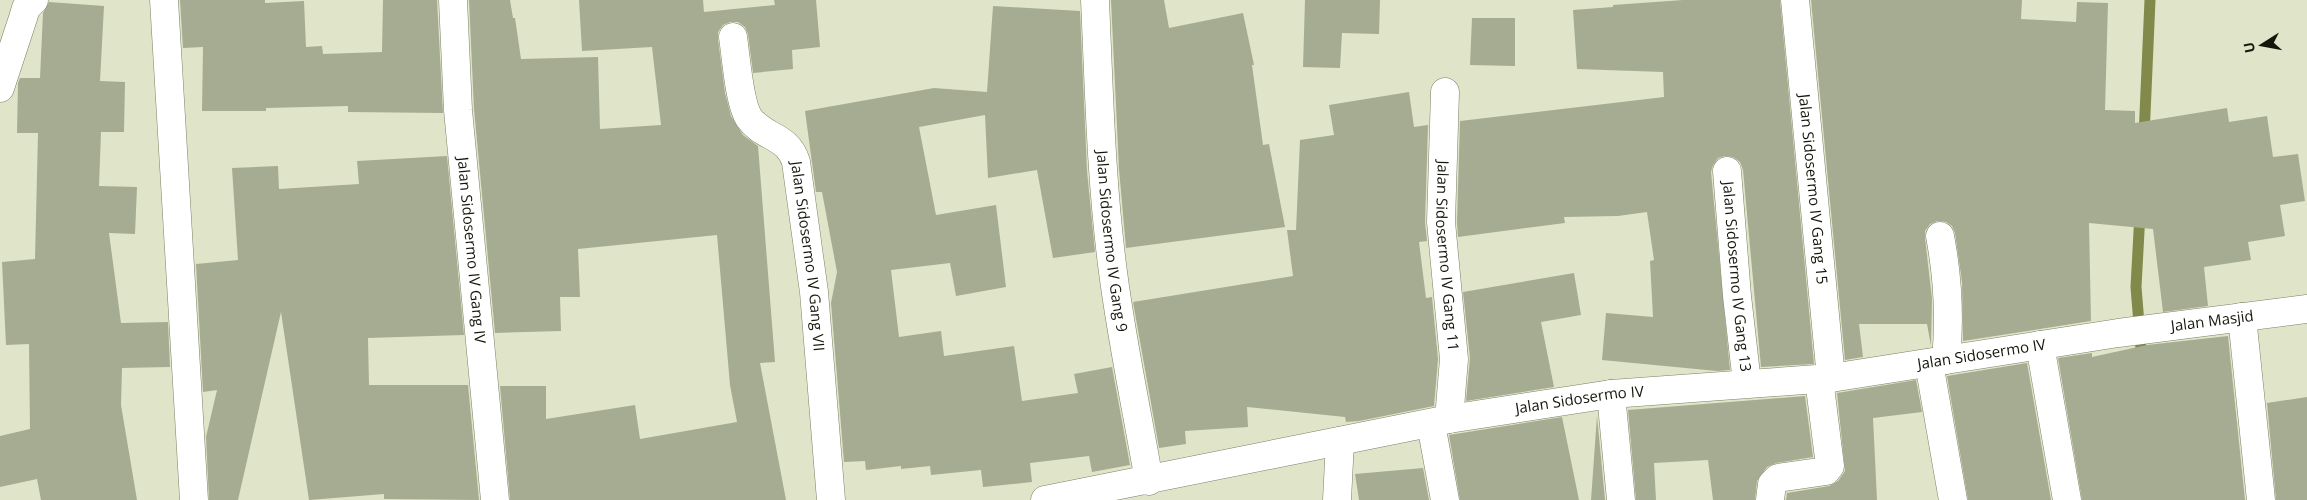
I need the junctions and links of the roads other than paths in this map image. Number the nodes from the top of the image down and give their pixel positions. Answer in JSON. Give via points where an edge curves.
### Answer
{"nodes":[{"id":1,"x":34,"y":0,"type":"edge"},
{"id":2,"x":164,"y":0,"type":"edge"},
{"id":3,"x":452,"y":0,"type":"edge"},
{"id":4,"x":1095,"y":0,"type":"edge"},
{"id":5,"x":1796,"y":0,"type":"edge"},
{"id":6,"x":734,"y":37,"type":"dead end"},
{"id":7,"x":0,"y":88,"type":"edge"},
{"id":8,"x":1445,"y":92,"type":"dead end"},
{"id":9,"x":1727,"y":171,"type":"dead end"},
{"id":10,"x":1940,"y":236,"type":"dead end"},
{"id":11,"x":2307,"y":309,"type":"edge"},
{"id":12,"x":2242,"y":317,"type":"junction"},
{"id":13,"x":2118,"y":333,"type":"joint"},
{"id":14,"x":2040,"y":346,"type":"junction"},
{"id":15,"x":1937,"y":361,"type":"junction"},
{"id":16,"x":1825,"y":379,"type":"junction"},
{"id":17,"x":1747,"y":383,"type":"junction"},
{"id":18,"x":1611,"y":394,"type":"junction"},
{"id":19,"x":1440,"y":421,"type":"junction"},
{"id":20,"x":1340,"y":441,"type":"junction"},
{"id":21,"x":1148,"y":481,"type":"junction"},
{"id":22,"x":194,"y":500,"type":"edge"},
{"id":23,"x":495,"y":500,"type":"edge"},
{"id":24,"x":831,"y":500,"type":"edge"},
{"id":25,"x":1045,"y":500,"type":"edge"},
{"id":26,"x":1337,"y":500,"type":"edge"},
{"id":27,"x":1445,"y":500,"type":"edge"},
{"id":28,"x":1621,"y":500,"type":"edge"},
{"id":29,"x":1770,"y":500,"type":"edge"},
{"id":30,"x":1953,"y":500,"type":"edge"},
{"id":31,"x":2067,"y":500,"type":"edge"},
{"id":32,"x":2261,"y":500,"type":"edge"}],
"edges":[{"from":1,"to":7,"type":"street","via":[[26,8]]},
{"from":2,"to":22,"type":"street"},
{"from":3,"to":23,"type":"street","name":"Jalan Sidosermo IV Gang IV","via":[[458,110]]},
{"from":4,"to":21,"type":"street","name":"Jalan Sidosermo IV Gang 9","via":[[1107,220],[1124,346]]},
{"from":5,"to":16,"type":"street","name":"Jalan Sidosermo IV Gang 15"},
{"from":6,"to":24,"type":"street","name":"Jalan Sidosermo IV Gang VII","via":[[746,113],[758,126],[786,144],[796,162],[814,292]]},
{"from":8,"to":19,"type":"street","name":"Jalan Sidosermo IV Gang 11","via":[[1441,222],[1454,359]]},
{"from":9,"to":17,"type":"street","name":"Jalan Sidosermo IV Gang 13"},
{"from":10,"to":15,"type":"street","via":[[1949,315]]},
{"from":11,"to":12,"type":"street","name":"Jalan Masjid"},
{"from":12,"to":13,"type":"street","name":"Jalan Masjid"},
{"from":12,"to":32,"type":"street"},
{"from":13,"to":14,"type":"street","name":"Jalan Sidosermo IV"},
{"from":14,"to":15,"type":"street","name":"Jalan Sidosermo IV"},
{"from":14,"to":31,"type":"street"},
{"from":15,"to":16,"type":"street","name":"Jalan Sidosermo IV"},
{"from":15,"to":30,"type":"street"},
{"from":16,"to":17,"type":"street","name":"Jalan Sidosermo IV"},
{"from":16,"to":29,"type":"street","name":"Jalan Sidosermo IV Gang 15","via":[[1830,466],[1826,471],[1778,478],[1772,484]]},
{"from":17,"to":18,"type":"street","name":"Jalan Sidosermo IV"},
{"from":18,"to":19,"type":"street","name":"Jalan Sidosermo IV"},
{"from":18,"to":28,"type":"street"},
{"from":19,"to":20,"type":"street","name":"Jalan Sidosermo IV"},
{"from":19,"to":27,"type":"street","name":"Jalan Sidosermo IV Gang 11"},
{"from":20,"to":21,"type":"street","name":"Jalan Sidosermo IV"},
{"from":20,"to":26,"type":"street"},
{"from":21,"to":25,"type":"street","name":"Jalan Sidosermo IV"}]}
